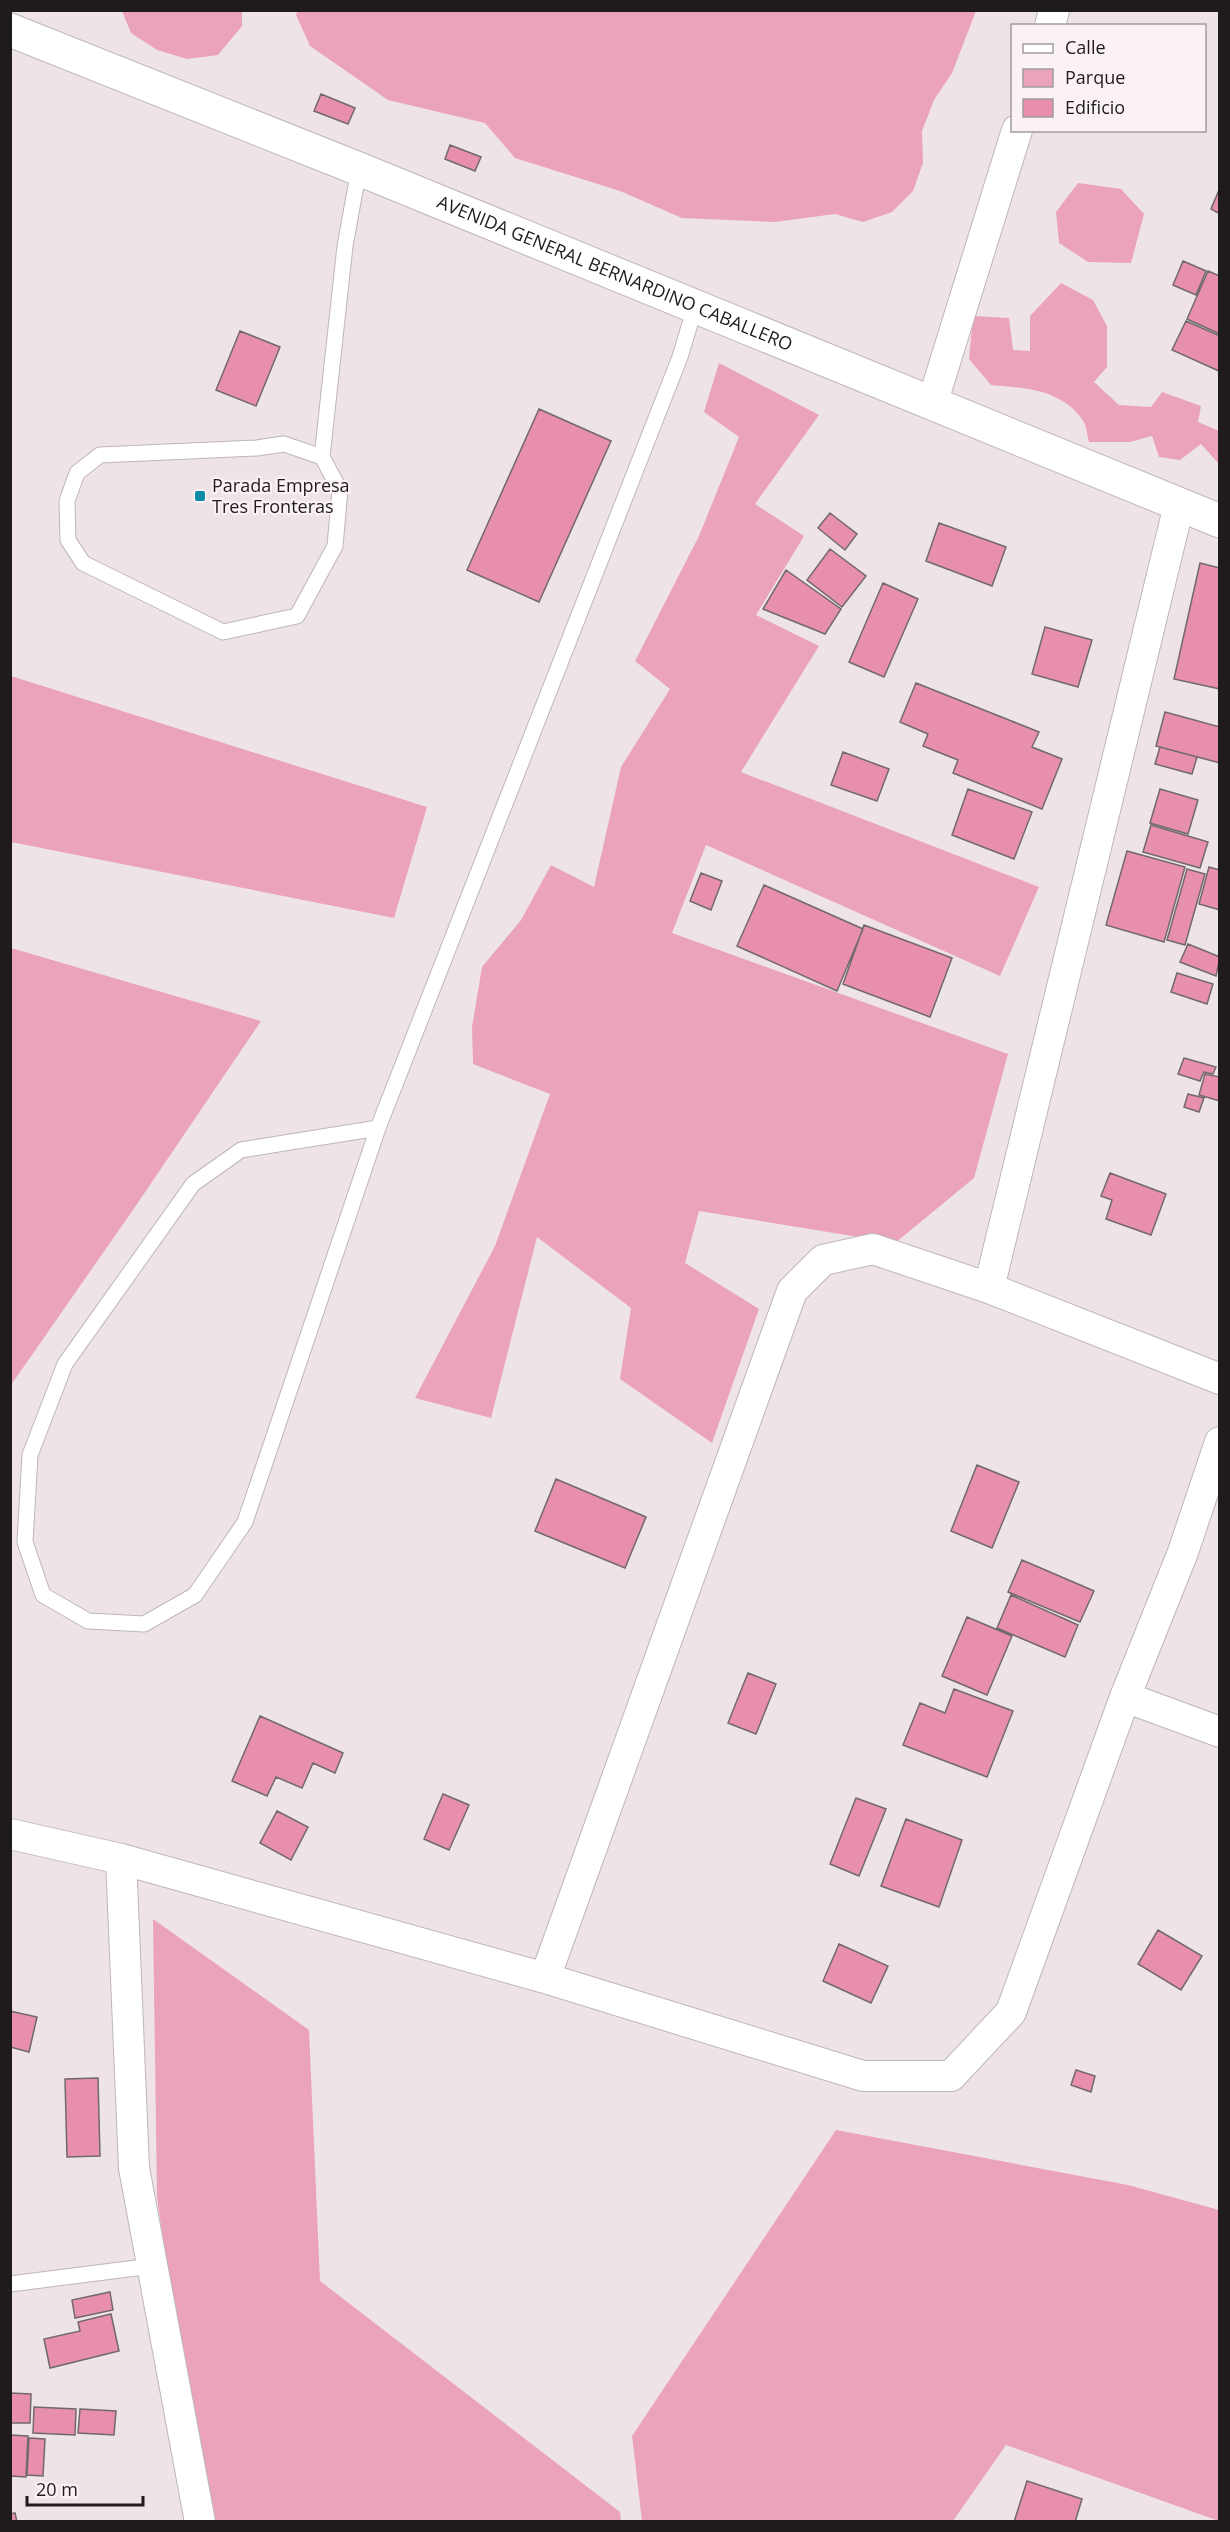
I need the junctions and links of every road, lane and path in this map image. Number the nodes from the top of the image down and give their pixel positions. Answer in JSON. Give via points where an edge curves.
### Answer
{"nodes":[{"id":1,"x":10,"y":30,"type":"edge"},
{"id":2,"x":1016,"y":132,"type":"edge"},
{"id":3,"x":359,"y":169,"type":"junction"},
{"id":4,"x":695,"y":307,"type":"junction"},
{"id":5,"x":932,"y":404,"type":"junction"},
{"id":6,"x":321,"y":457,"type":"junction"},
{"id":7,"x":1179,"y":505,"type":"junction"},
{"id":8,"x":1220,"y":521,"type":"edge"},
{"id":9,"x":378,"y":1128,"type":"junction"},
{"id":10,"x":989,"y":1288,"type":"junction"},
{"id":11,"x":1220,"y":1379,"type":"edge"},
{"id":12,"x":1220,"y":1442,"type":"edge"},
{"id":13,"x":1125,"y":1697,"type":"junction"},
{"id":14,"x":1220,"y":1732,"type":"edge"},
{"id":15,"x":10,"y":1834,"type":"edge"},
{"id":16,"x":121,"y":1859,"type":"junction"},
{"id":17,"x":545,"y":1978,"type":"junction"},
{"id":18,"x":152,"y":2266,"type":"junction"},
{"id":19,"x":10,"y":2284,"type":"edge"},
{"id":20,"x":200,"y":2522,"type":"edge"}],
"edges":[{"from":1,"to":3,"type":"main road","name":"AVENIDA GENERAL BERNARDINO CABALLERO"},
{"from":2,"to":5,"type":"street"},
{"from":3,"to":4,"type":"main road","name":"AVENIDA GENERAL BERNARDINO CABALLERO"},
{"from":3,"to":6,"type":"lane","via":[[345,246]]},
{"from":4,"to":5,"type":"main road","name":"AVENIDA GENERAL BERNARDINO CABALLERO"},
{"from":4,"to":9,"type":"lane","via":[[676,368]]},
{"from":5,"to":7,"type":"main road","name":"AVENIDA GENERAL BERNARDINO CABALLERO"},
{"from":6,"to":6,"type":"lane","via":[[284,444],[100,455],[77,473],[67,501],[68,540],[83,563],[223,632],[297,616],[335,546],[340,490]]},
{"from":7,"to":8,"type":"main road","name":"AVENIDA GENERAL BERNARDINO CABALLERO"},
{"from":7,"to":10,"type":"street"},
{"from":9,"to":9,"type":"lane","via":[[245,1522],[195,1595],[144,1624],[88,1621],[43,1595],[25,1542],[30,1455],[65,1364],[193,1184],[241,1150]]},
{"from":10,"to":11,"type":"street"},
{"from":10,"to":17,"type":"street","via":[[873,1249],[823,1260],[792,1291]]},
{"from":12,"to":13,"type":"street","via":[[1183,1552]]},
{"from":13,"to":14,"type":"street"},
{"from":13,"to":17,"type":"street","via":[[1011,2012],[951,2076],[863,2076]]},
{"from":15,"to":16,"type":"street"},
{"from":16,"to":17,"type":"street"},
{"from":16,"to":18,"type":"street","via":[[134,2168]]},
{"from":18,"to":19,"type":"lane"},
{"from":18,"to":20,"type":"street"}]}
